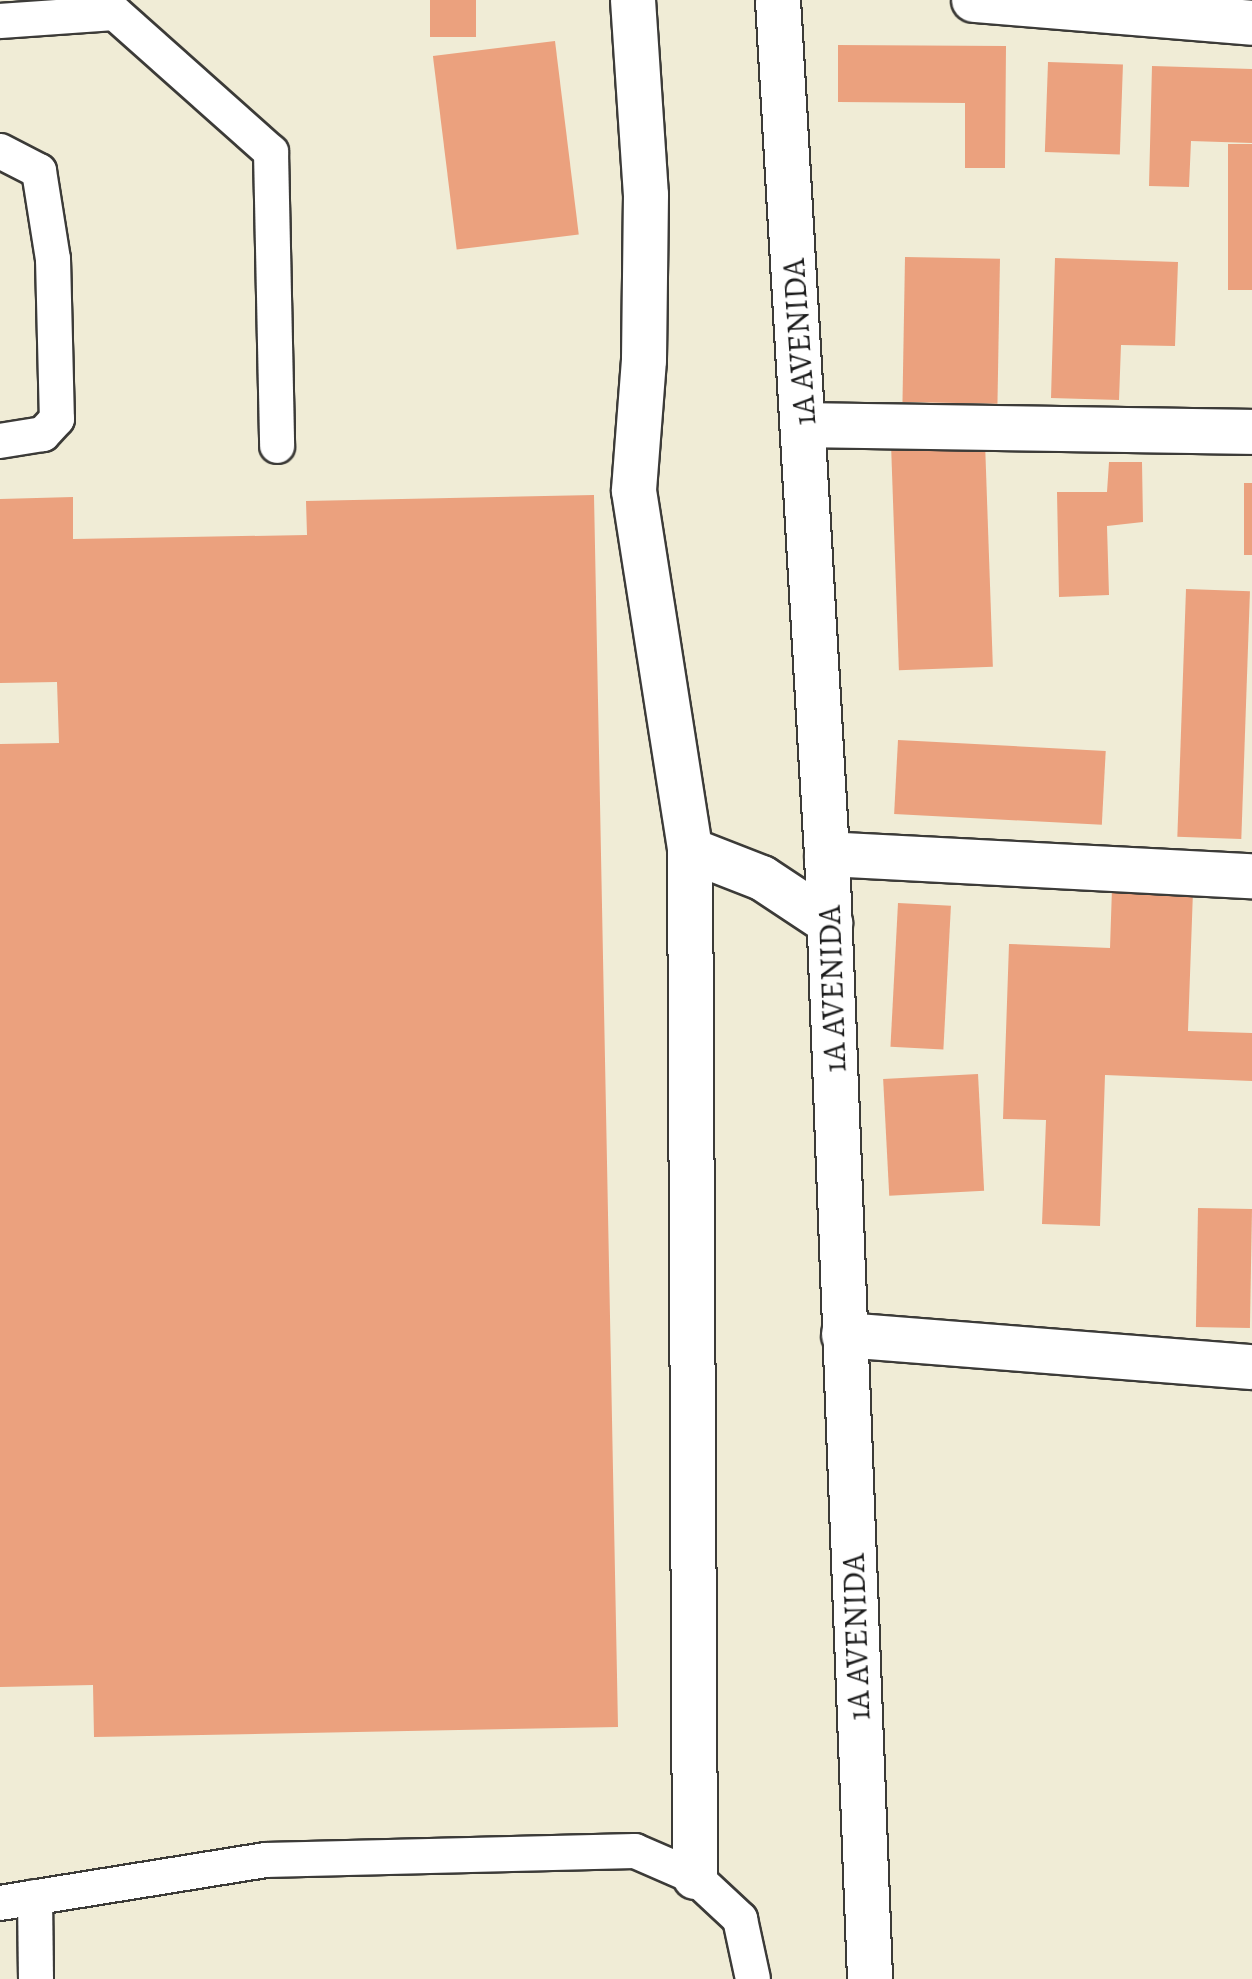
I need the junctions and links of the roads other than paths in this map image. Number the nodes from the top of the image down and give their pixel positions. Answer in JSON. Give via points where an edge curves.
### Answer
{"nodes":[{"id":1,"x":633,"y":0,"type":"edge"},
{"id":2,"x":778,"y":0,"type":"edge"},
{"id":3,"x":974,"y":0,"type":"edge"},
{"id":4,"x":0,"y":21,"type":"edge"},
{"id":5,"x":1252,"y":23,"type":"edge"},
{"id":6,"x":0,"y":151,"type":"edge"},
{"id":7,"x":805,"y":425,"type":"junction"},
{"id":8,"x":1252,"y":432,"type":"edge"},
{"id":9,"x":0,"y":441,"type":"edge"},
{"id":10,"x":277,"y":446,"type":"dead end"},
{"id":11,"x":690,"y":850,"type":"junction"},
{"id":12,"x":827,"y":854,"type":"junction"},
{"id":13,"x":1252,"y":876,"type":"edge"},
{"id":14,"x":830,"y":923,"type":"junction"},
{"id":15,"x":844,"y":1335,"type":"junction"},
{"id":16,"x":1252,"y":1367,"type":"edge"},
{"id":17,"x":695,"y":1877,"type":"junction"},
{"id":18,"x":35,"y":1897,"type":"junction"},
{"id":19,"x":0,"y":1903,"type":"edge"},
{"id":20,"x":36,"y":1979,"type":"edge"},
{"id":21,"x":753,"y":1979,"type":"edge"},
{"id":22,"x":870,"y":1979,"type":"edge"}],
"edges":[{"from":1,"to":11,"type":"street","via":[[646,195],[644,360],[634,491]]},
{"from":2,"to":7,"type":"street","name":"1A AVENIDA"},
{"from":3,"to":5,"type":"street"},
{"from":4,"to":10,"type":"lane","via":[[115,13],[271,152]]},
{"from":6,"to":9,"type":"lane","via":[[39,171],[53,259],[57,419],[43,434]]},
{"from":7,"to":8,"type":"street"},
{"from":7,"to":12,"type":"street","name":"1A AVENIDA"},
{"from":11,"to":14,"type":"street","via":[[762,878]]},
{"from":11,"to":17,"type":"street"},
{"from":12,"to":13,"type":"street"},
{"from":12,"to":14,"type":"street","name":"1A AVENIDA"},
{"from":14,"to":15,"type":"street","name":"1A AVENIDA"},
{"from":15,"to":16,"type":"street"},
{"from":15,"to":22,"type":"street","name":"1A AVENIDA"},
{"from":17,"to":18,"type":"lane","via":[[635,1851],[265,1860]]},
{"from":17,"to":21,"type":"lane","via":[[740,1919]]},
{"from":18,"to":19,"type":"lane"},
{"from":18,"to":20,"type":"lane"}]}
